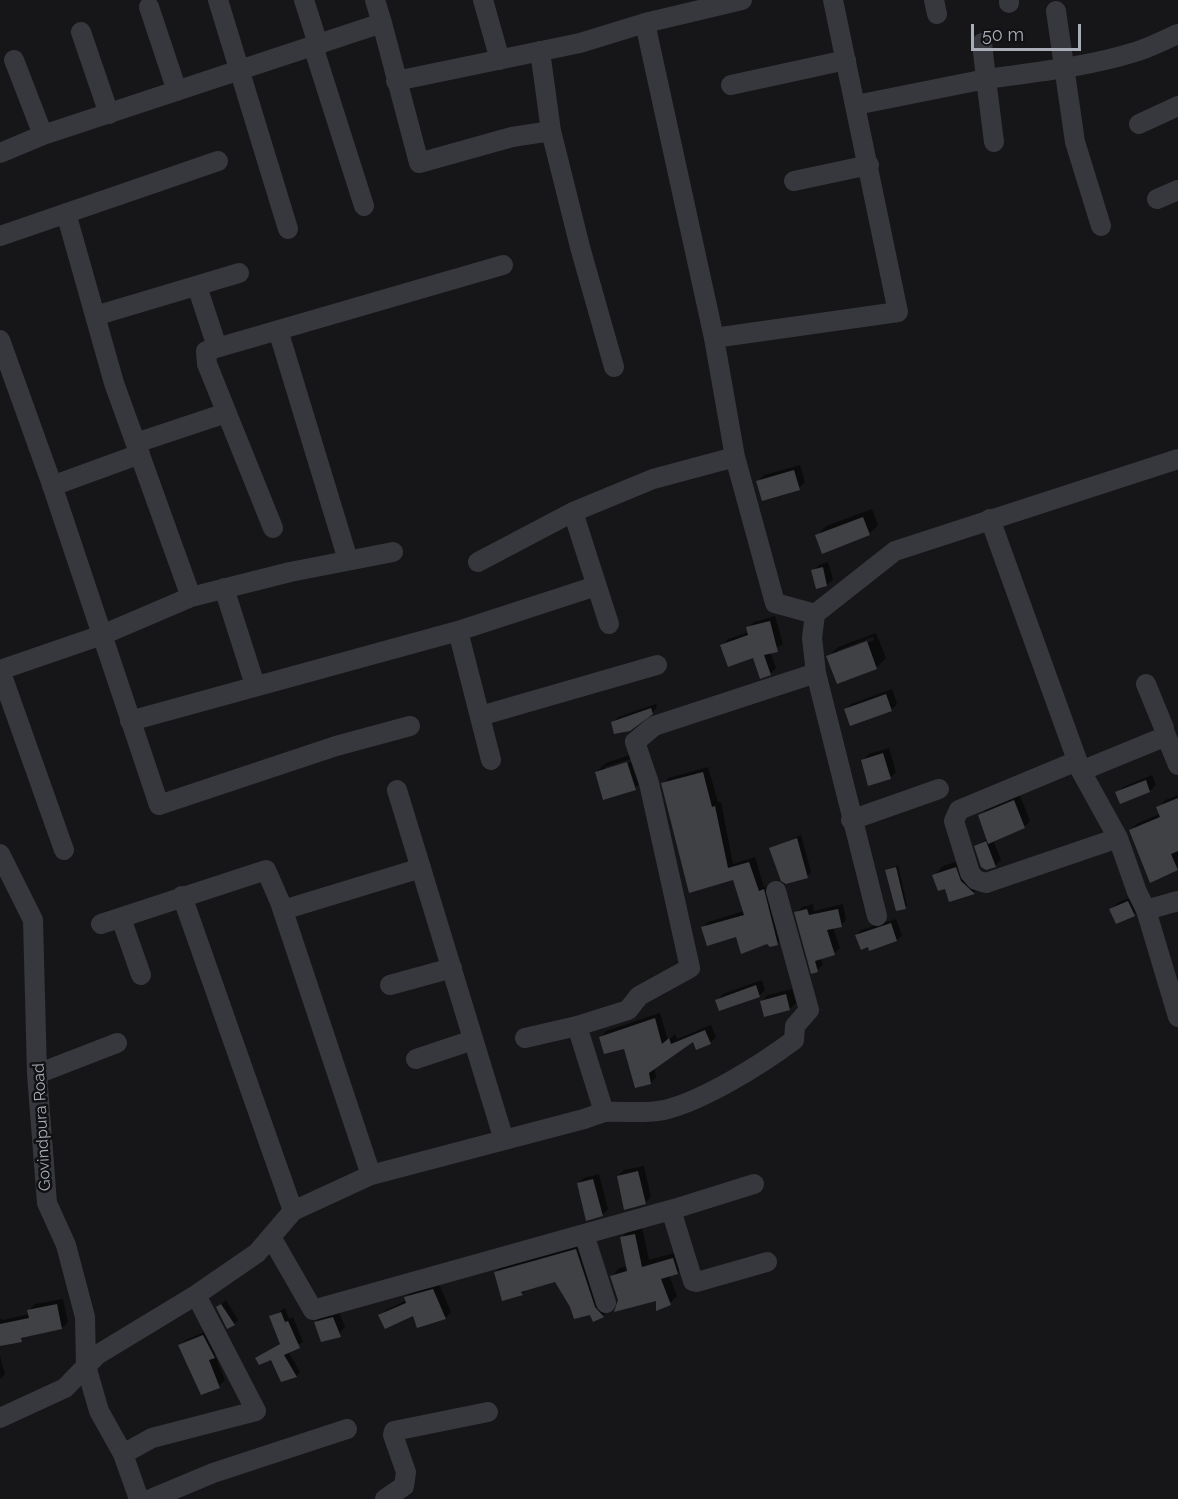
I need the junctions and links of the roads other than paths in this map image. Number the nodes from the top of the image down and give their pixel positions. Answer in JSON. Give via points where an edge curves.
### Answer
{"nodes":[{"id":1,"x":219,"y":0,"type":"edge"},
{"id":2,"x":304,"y":0,"type":"edge"},
{"id":3,"x":375,"y":0,"type":"edge"},
{"id":4,"x":483,"y":0,"type":"edge"},
{"id":5,"x":742,"y":0,"type":"edge"},
{"id":6,"x":833,"y":0,"type":"edge"},
{"id":7,"x":148,"y":7,"type":"dead end"},
{"id":8,"x":686,"y":7,"type":"edge"},
{"id":9,"x":1056,"y":11,"type":"dead end"},
{"id":10,"x":381,"y":23,"type":"junction"},
{"id":11,"x":645,"y":23,"type":"junction"},
{"id":12,"x":81,"y":32,"type":"dead end"},
{"id":13,"x":1178,"y":34,"type":"edge"},
{"id":14,"x":982,"y":43,"type":"dead end"},
{"id":15,"x":316,"y":45,"type":"junction"},
{"id":16,"x":540,"y":51,"type":"junction"},
{"id":17,"x":14,"y":60,"type":"dead end"},
{"id":18,"x":500,"y":60,"type":"junction"},
{"id":19,"x":846,"y":60,"type":"junction"},
{"id":20,"x":1062,"y":68,"type":"junction"},
{"id":21,"x":241,"y":69,"type":"junction"},
{"id":22,"x":987,"y":79,"type":"junction"},
{"id":23,"x":396,"y":81,"type":"junction"},
{"id":24,"x":730,"y":86,"type":"dead end"},
{"id":25,"x":177,"y":90,"type":"junction"},
{"id":26,"x":856,"y":105,"type":"junction"},
{"id":27,"x":1178,"y":106,"type":"edge"},
{"id":28,"x":109,"y":114,"type":"junction"},
{"id":29,"x":1139,"y":124,"type":"dead end"},
{"id":30,"x":551,"y":131,"type":"junction"},
{"id":31,"x":43,"y":135,"type":"junction"},
{"id":32,"x":994,"y":142,"type":"dead end"},
{"id":33,"x":0,"y":153,"type":"edge"},
{"id":34,"x":218,"y":162,"type":"dead end"},
{"id":35,"x":868,"y":165,"type":"junction"},
{"id":36,"x":794,"y":180,"type":"dead end"},
{"id":37,"x":1178,"y":190,"type":"edge"},
{"id":38,"x":1157,"y":200,"type":"dead end"},
{"id":39,"x":364,"y":206,"type":"dead end"},
{"id":40,"x":66,"y":213,"type":"junction"},
{"id":41,"x":1101,"y":226,"type":"dead end"},
{"id":42,"x":288,"y":229,"type":"dead end"},
{"id":43,"x":0,"y":236,"type":"edge"},
{"id":44,"x":503,"y":265,"type":"dead end"},
{"id":45,"x":239,"y":273,"type":"dead end"},
{"id":46,"x":197,"y":286,"type":"junction"},
{"id":47,"x":95,"y":316,"type":"junction"},
{"id":48,"x":278,"y":330,"type":"junction"},
{"id":49,"x":714,"y":338,"type":"junction"},
{"id":50,"x":0,"y":340,"type":"edge"},
{"id":51,"x":217,"y":347,"type":"junction"},
{"id":52,"x":4,"y":363,"type":"edge"},
{"id":53,"x":614,"y":367,"type":"dead end"},
{"id":54,"x":226,"y":413,"type":"junction"},
{"id":55,"x":138,"y":448,"type":"junction"},
{"id":56,"x":735,"y":457,"type":"junction"},
{"id":57,"x":1178,"y":459,"type":"edge"},
{"id":58,"x":52,"y":486,"type":"junction"},
{"id":59,"x":573,"y":512,"type":"junction"},
{"id":60,"x":990,"y":519,"type":"junction"},
{"id":61,"x":273,"y":528,"type":"dead end"},
{"id":62,"x":393,"y":552,"type":"dead end"},
{"id":63,"x":348,"y":560,"type":"junction"},
{"id":64,"x":478,"y":562,"type":"dead end"},
{"id":65,"x":596,"y":586,"type":"junction"},
{"id":66,"x":224,"y":588,"type":"junction"},
{"id":67,"x":191,"y":597,"type":"junction"},
{"id":68,"x":815,"y":614,"type":"junction"},
{"id":69,"x":609,"y":624,"type":"dead end"},
{"id":70,"x":458,"y":631,"type":"junction"},
{"id":71,"x":102,"y":635,"type":"junction"},
{"id":72,"x":657,"y":665,"type":"dead end"},
{"id":73,"x":0,"y":670,"type":"edge"},
{"id":74,"x":816,"y":673,"type":"junction"},
{"id":75,"x":1146,"y":684,"type":"dead end"},
{"id":76,"x":255,"y":685,"type":"junction"},
{"id":77,"x":480,"y":716,"type":"junction"},
{"id":78,"x":130,"y":721,"type":"junction"},
{"id":79,"x":410,"y":726,"type":"dead end"},
{"id":80,"x":1165,"y":733,"type":"junction"},
{"id":81,"x":491,"y":760,"type":"dead end"},
{"id":82,"x":1178,"y":765,"type":"edge"},
{"id":83,"x":1079,"y":766,"type":"junction"},
{"id":84,"x":939,"y":789,"type":"dead end"},
{"id":85,"x":397,"y":790,"type":"dead end"},
{"id":86,"x":850,"y":820,"type":"junction"},
{"id":87,"x":1118,"y":838,"type":"junction"},
{"id":88,"x":64,"y":850,"type":"dead end"},
{"id":89,"x":0,"y":854,"type":"edge"},
{"id":90,"x":421,"y":868,"type":"junction"},
{"id":91,"x":776,"y":891,"type":"dead end"},
{"id":92,"x":182,"y":896,"type":"junction"},
{"id":93,"x":1178,"y":901,"type":"edge"},
{"id":94,"x":283,"y":910,"type":"junction"},
{"id":95,"x":1146,"y":910,"type":"junction"},
{"id":96,"x":877,"y":916,"type":"dead end"},
{"id":97,"x":121,"y":918,"type":"junction"},
{"id":98,"x":101,"y":924,"type":"dead end"},
{"id":99,"x":452,"y":968,"type":"junction"},
{"id":100,"x":141,"y":975,"type":"dead end"},
{"id":101,"x":390,"y":985,"type":"dead end"},
{"id":102,"x":1178,"y":1017,"type":"edge"},
{"id":103,"x":577,"y":1026,"type":"junction"},
{"id":104,"x":525,"y":1038,"type":"dead end"},
{"id":105,"x":472,"y":1040,"type":"junction"},
{"id":106,"x":117,"y":1043,"type":"dead end"},
{"id":107,"x":416,"y":1059,"type":"dead end"},
{"id":108,"x":37,"y":1074,"type":"junction"},
{"id":109,"x":604,"y":1112,"type":"junction"},
{"id":110,"x":504,"y":1140,"type":"junction"},
{"id":111,"x":371,"y":1175,"type":"junction"},
{"id":112,"x":754,"y":1184,"type":"dead end"},
{"id":113,"x":671,"y":1210,"type":"junction"},
{"id":114,"x":293,"y":1211,"type":"junction"},
{"id":115,"x":584,"y":1233,"type":"junction"},
{"id":116,"x":271,"y":1237,"type":"junction"},
{"id":117,"x":767,"y":1262,"type":"dead end"},
{"id":118,"x":196,"y":1295,"type":"junction"},
{"id":119,"x":606,"y":1303,"type":"dead end"},
{"id":120,"x":86,"y":1366,"type":"junction"},
{"id":121,"x":488,"y":1412,"type":"dead end"},
{"id":122,"x":0,"y":1418,"type":"edge"},
{"id":123,"x":347,"y":1429,"type":"dead end"},
{"id":124,"x":123,"y":1454,"type":"junction"},
{"id":125,"x":139,"y":1499,"type":"edge"},
{"id":126,"x":151,"y":1499,"type":"edge"},
{"id":127,"x":385,"y":1499,"type":"edge"}],
"edges":[{"from":1,"to":21,"type":"street"},
{"from":2,"to":15,"type":"street"},
{"from":3,"to":10,"type":"street"},
{"from":4,"to":18,"type":"street"},
{"from":5,"to":8,"type":"street"},
{"from":6,"to":19,"type":"street"},
{"from":7,"to":25,"type":"street"},
{"from":8,"to":11,"type":"street"},
{"from":9,"to":20,"type":"street"},
{"from":10,"to":15,"type":"street"},
{"from":10,"to":23,"type":"street"},
{"from":11,"to":16,"type":"street"},
{"from":11,"to":49,"type":"street"},
{"from":12,"to":28,"type":"street"},
{"from":13,"to":20,"type":"street","via":[[1137,52]]},
{"from":14,"to":22,"type":"street"},
{"from":15,"to":21,"type":"street"},
{"from":15,"to":39,"type":"street"},
{"from":16,"to":18,"type":"street"},
{"from":16,"to":30,"type":"street"},
{"from":17,"to":31,"type":"street"},
{"from":18,"to":23,"type":"street"},
{"from":19,"to":24,"type":"street"},
{"from":19,"to":26,"type":"street"},
{"from":20,"to":22,"type":"street"},
{"from":20,"to":41,"type":"street","via":[[1075,142]]},
{"from":21,"to":25,"type":"street"},
{"from":21,"to":42,"type":"street"},
{"from":22,"to":26,"type":"street"},
{"from":22,"to":32,"type":"street"},
{"from":23,"to":30,"type":"street","via":[[419,163],[512,137]]},
{"from":25,"to":28,"type":"street"},
{"from":26,"to":35,"type":"street"},
{"from":27,"to":29,"type":"street"},
{"from":28,"to":31,"type":"street"},
{"from":30,"to":53,"type":"street"},
{"from":31,"to":33,"type":"street"},
{"from":34,"to":40,"type":"street"},
{"from":35,"to":36,"type":"street"},
{"from":35,"to":49,"type":"street","via":[[898,312]]},
{"from":37,"to":38,"type":"street"},
{"from":40,"to":43,"type":"street"},
{"from":40,"to":47,"type":"street"},
{"from":44,"to":48,"type":"street"},
{"from":45,"to":46,"type":"street"},
{"from":46,"to":47,"type":"street"},
{"from":46,"to":51,"type":"street"},
{"from":47,"to":55,"type":"street"},
{"from":48,"to":51,"type":"street"},
{"from":48,"to":63,"type":"street"},
{"from":49,"to":56,"type":"street"},
{"from":50,"to":52,"type":"street"},
{"from":51,"to":54,"type":"street","via":[[206,351],[207,364]]},
{"from":52,"to":58,"type":"street"},
{"from":54,"to":55,"type":"street"},
{"from":54,"to":61,"type":"street"},
{"from":55,"to":58,"type":"street"},
{"from":55,"to":67,"type":"street"},
{"from":56,"to":59,"type":"street","via":[[653,479]]},
{"from":56,"to":68,"type":"street","via":[[775,603]]},
{"from":57,"to":60,"type":"street"},
{"from":58,"to":71,"type":"street"},
{"from":59,"to":64,"type":"street"},
{"from":59,"to":65,"type":"street"},
{"from":60,"to":68,"type":"street","via":[[895,551]]},
{"from":60,"to":83,"type":"street"},
{"from":62,"to":63,"type":"street"},
{"from":63,"to":66,"type":"street"},
{"from":65,"to":69,"type":"street"},
{"from":65,"to":70,"type":"street"},
{"from":66,"to":67,"type":"street"},
{"from":66,"to":76,"type":"street"},
{"from":67,"to":71,"type":"street"},
{"from":68,"to":74,"type":"street","via":[[812,638]]},
{"from":70,"to":76,"type":"street"},
{"from":70,"to":77,"type":"street"},
{"from":71,"to":73,"type":"street"},
{"from":71,"to":78,"type":"street"},
{"from":72,"to":77,"type":"street"},
{"from":73,"to":88,"type":"street"},
{"from":74,"to":86,"type":"street"},
{"from":74,"to":103,"type":"street","via":[[654,726],[635,742],[649,783],[690,968],[639,996],[628,1010]]},
{"from":75,"to":80,"type":"street"},
{"from":76,"to":78,"type":"street"},
{"from":77,"to":81,"type":"street"},
{"from":78,"to":79,"type":"street","via":[[159,805]]},
{"from":80,"to":82,"type":"street"},
{"from":80,"to":83,"type":"street","via":[[1160,740]]},
{"from":83,"to":87,"type":"street"},
{"from":83,"to":87,"type":"street","via":[[959,810],[954,821],[970,873],[986,883]]},
{"from":84,"to":86,"type":"street"},
{"from":85,"to":90,"type":"street"},
{"from":86,"to":96,"type":"street"},
{"from":87,"to":95,"type":"street"},
{"from":89,"to":108,"type":"street","name":"Govindpura Road","via":[[33,920]]},
{"from":90,"to":94,"type":"street"},
{"from":90,"to":99,"type":"street"},
{"from":91,"to":109,"type":"street","via":[[809,1010],[795,1026],[794,1040],[713,1090],[664,1110]]},
{"from":92,"to":94,"type":"street","via":[[266,870]]},
{"from":92,"to":97,"type":"street"},
{"from":92,"to":114,"type":"street"},
{"from":93,"to":95,"type":"street"},
{"from":94,"to":111,"type":"street"},
{"from":95,"to":102,"type":"street"},
{"from":97,"to":98,"type":"street"},
{"from":97,"to":100,"type":"street"},
{"from":99,"to":101,"type":"street"},
{"from":99,"to":105,"type":"street"},
{"from":103,"to":104,"type":"street"},
{"from":103,"to":109,"type":"street"},
{"from":105,"to":107,"type":"street"},
{"from":105,"to":110,"type":"street"},
{"from":106,"to":108,"type":"street"},
{"from":108,"to":120,"type":"street","name":"Govindpura Road","via":[[46,1203],[66,1245],[85,1317]]},
{"from":109,"to":110,"type":"street"},
{"from":110,"to":111,"type":"street"},
{"from":111,"to":114,"type":"street"},
{"from":112,"to":113,"type":"street"},
{"from":113,"to":115,"type":"street"},
{"from":113,"to":117,"type":"street","via":[[693,1281]]},
{"from":114,"to":116,"type":"street"},
{"from":115,"to":116,"type":"street","via":[[313,1310]]},
{"from":115,"to":119,"type":"street"},
{"from":116,"to":118,"type":"street","via":[[257,1253]]},
{"from":118,"to":120,"type":"street","via":[[97,1355]]},
{"from":118,"to":124,"type":"street","via":[[256,1411],[152,1438]]},
{"from":120,"to":122,"type":"street","via":[[65,1388]]},
{"from":120,"to":124,"type":"street","name":"Govindpura Road","via":[[99,1411]]},
{"from":121,"to":127,"type":"street","via":[[394,1431],[406,1472],[404,1486]]},
{"from":123,"to":126,"type":"street","via":[[213,1473]]},
{"from":124,"to":125,"type":"street","name":"Govindpura Road"}]}
